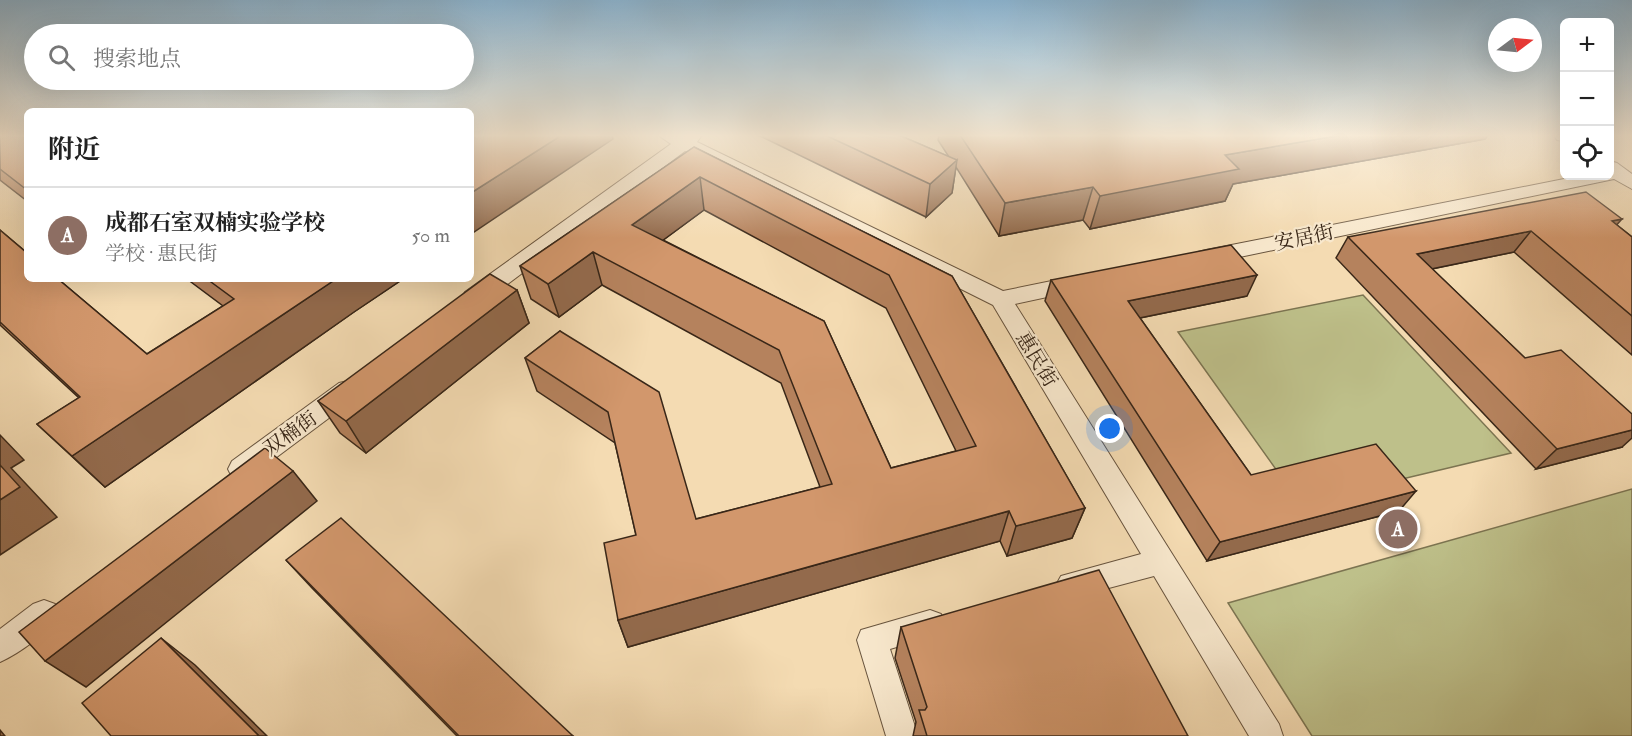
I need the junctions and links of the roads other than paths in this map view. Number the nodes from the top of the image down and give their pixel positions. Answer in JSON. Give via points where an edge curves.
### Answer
{"nodes":[{"id":1,"x":640,"y":169,"type":"edge"},
{"id":2,"x":746,"y":169,"type":"edge"},
{"id":3,"x":1618,"y":174,"type":"edge"},
{"id":4,"x":1187,"y":261,"type":"edge"},
{"id":5,"x":1106,"y":278,"type":"edge"},
{"id":6,"x":1001,"y":299,"type":"junction"},
{"id":7,"x":453,"y":313,"type":"edge"},
{"id":8,"x":366,"y":377,"type":"edge"},
{"id":9,"x":222,"y":484,"type":"edge"},
{"id":10,"x":1161,"y":561,"type":"junction"},
{"id":11,"x":1045,"y":592,"type":"edge"},
{"id":12,"x":58,"y":604,"type":"edge"},
{"id":13,"x":953,"y":618,"type":"edge"},
{"id":14,"x":0,"y":647,"type":"edge"},
{"id":15,"x":902,"y":736,"type":"edge"},
{"id":16,"x":1268,"y":736,"type":"edge"}],
"edges":[{"from":1,"to":7,"type":"street"},
{"from":2,"to":6,"type":"street"},
{"from":3,"to":4,"type":"street","name":"安居街"},
{"from":5,"to":6,"type":"street"},
{"from":6,"to":10,"type":"street","name":"惠民街"},
{"from":8,"to":9,"type":"street","name":"双楠街"},
{"from":10,"to":11,"type":"street"},
{"from":10,"to":16,"type":"street","name":"惠民街"},
{"from":12,"to":14,"type":"street"},
{"from":13,"to":15,"type":"street","via":[[872,640]]}]}
